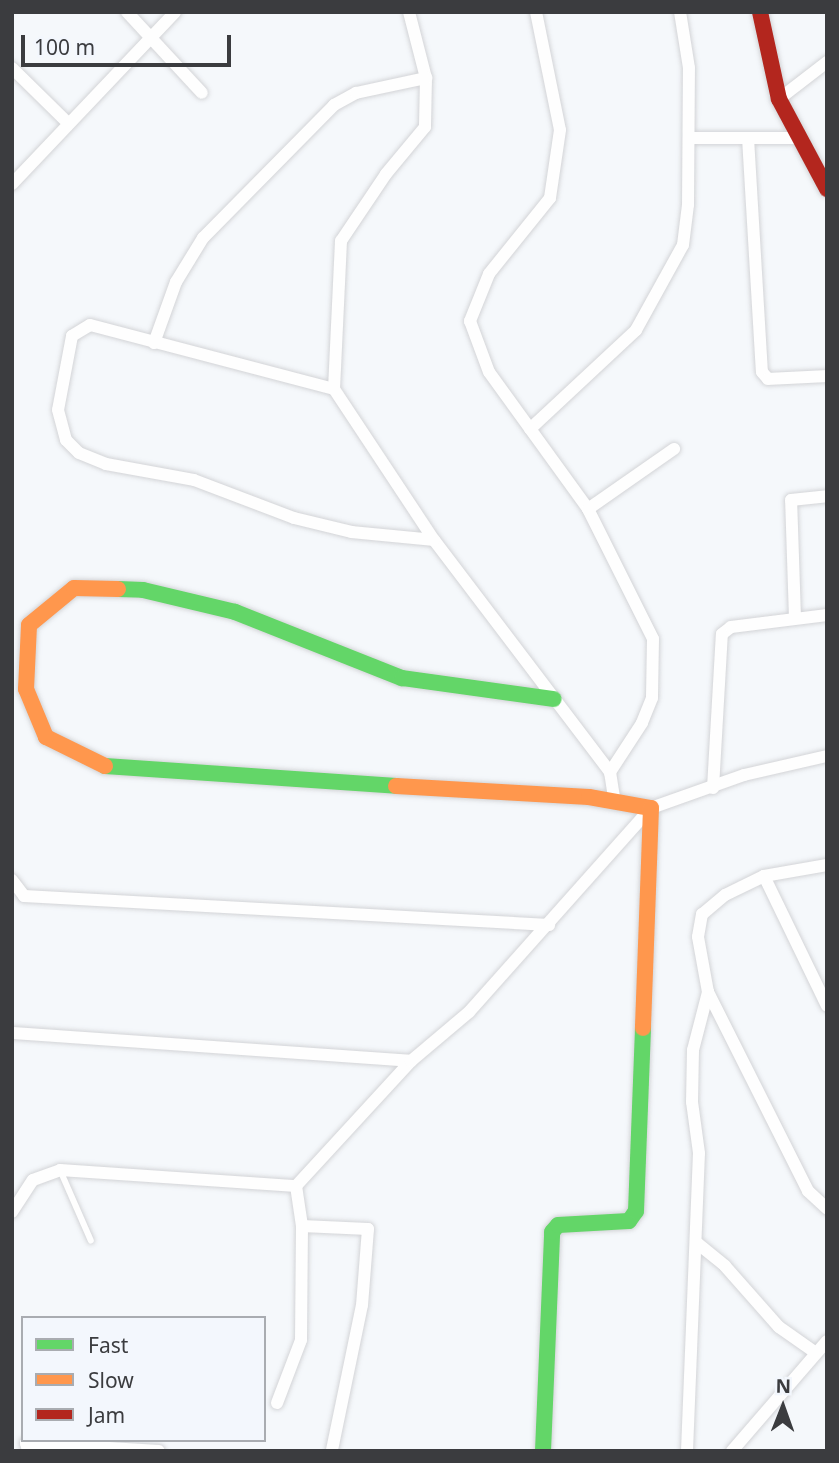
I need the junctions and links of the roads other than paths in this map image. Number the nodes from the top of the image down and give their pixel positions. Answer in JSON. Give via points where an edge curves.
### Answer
{"nodes":[{"id":1,"x":127,"y":12,"type":"edge"},
{"id":2,"x":175,"y":12,"type":"edge"},
{"id":3,"x":409,"y":12,"type":"edge"},
{"id":4,"x":536,"y":12,"type":"edge"},
{"id":5,"x":680,"y":12,"type":"edge"},
{"id":6,"x":760,"y":12,"type":"edge"},
{"id":7,"x":150,"y":38,"type":"junction"},
{"id":8,"x":827,"y":62,"type":"edge"},
{"id":9,"x":12,"y":68,"type":"edge"},
{"id":10,"x":426,"y":78,"type":"junction"},
{"id":11,"x":202,"y":93,"type":"dead end"},
{"id":12,"x":779,"y":99,"type":"junction"},
{"id":13,"x":67,"y":122,"type":"junction"},
{"id":14,"x":689,"y":138,"type":"junction"},
{"id":15,"x":748,"y":138,"type":"junction"},
{"id":16,"x":800,"y":138,"type":"junction"},
{"id":17,"x":12,"y":184,"type":"edge"},
{"id":18,"x":827,"y":189,"type":"edge"},
{"id":19,"x":154,"y":342,"type":"junction"},
{"id":20,"x":827,"y":376,"type":"edge"},
{"id":21,"x":334,"y":388,"type":"junction"},
{"id":22,"x":530,"y":429,"type":"junction"},
{"id":23,"x":674,"y":449,"type":"dead end"},
{"id":24,"x":827,"y":496,"type":"edge"},
{"id":25,"x":588,"y":509,"type":"junction"},
{"id":26,"x":434,"y":540,"type":"junction"},
{"id":27,"x":827,"y":615,"type":"edge"},
{"id":28,"x":795,"y":618,"type":"junction"},
{"id":29,"x":554,"y":699,"type":"junction"},
{"id":30,"x":827,"y":756,"type":"edge"},
{"id":31,"x":610,"y":772,"type":"junction"},
{"id":32,"x":713,"y":788,"type":"junction"},
{"id":33,"x":615,"y":802,"type":"junction"},
{"id":34,"x":651,"y":808,"type":"junction"},
{"id":35,"x":827,"y":865,"type":"edge"},
{"id":36,"x":764,"y":876,"type":"junction"},
{"id":37,"x":12,"y":880,"type":"edge"},
{"id":38,"x":18,"y":895,"type":"edge"},
{"id":39,"x":549,"y":925,"type":"junction"},
{"id":40,"x":708,"y":992,"type":"junction"},
{"id":41,"x":827,"y":1006,"type":"edge"},
{"id":42,"x":12,"y":1033,"type":"edge"},
{"id":43,"x":411,"y":1061,"type":"junction"},
{"id":44,"x":60,"y":1170,"type":"junction"},
{"id":45,"x":296,"y":1186,"type":"junction"},
{"id":46,"x":827,"y":1209,"type":"edge"},
{"id":47,"x":12,"y":1212,"type":"edge"},
{"id":48,"x":302,"y":1226,"type":"junction"},
{"id":49,"x":91,"y":1241,"type":"dead end"},
{"id":50,"x":696,"y":1243,"type":"junction"},
{"id":51,"x":827,"y":1341,"type":"edge"},
{"id":52,"x":816,"y":1353,"type":"junction"},
{"id":53,"x":277,"y":1403,"type":"dead end"},
{"id":54,"x":332,"y":1450,"type":"edge"},
{"id":55,"x":28,"y":1451,"type":"edge"},
{"id":56,"x":159,"y":1451,"type":"edge"},
{"id":57,"x":543,"y":1451,"type":"edge"},
{"id":58,"x":687,"y":1451,"type":"edge"},
{"id":59,"x":732,"y":1451,"type":"edge"}],
"edges":[{"from":1,"to":7,"type":"street"},
{"from":2,"to":7,"type":"street"},
{"from":3,"to":10,"type":"street"},
{"from":4,"to":22,"type":"street","via":[[560,130],[550,198],[489,274],[470,321],[489,372]]},
{"from":5,"to":14,"type":"street","via":[[689,68]]},
{"from":6,"to":12,"type":"street"},
{"from":7,"to":11,"type":"street"},
{"from":7,"to":13,"type":"street"},
{"from":8,"to":12,"type":"street"},
{"from":9,"to":13,"type":"street"},
{"from":10,"to":19,"type":"street","via":[[356,93],[334,105],[203,239],[176,282]]},
{"from":10,"to":21,"type":"street","via":[[425,127],[386,174],[341,241]]},
{"from":12,"to":16,"type":"street"},
{"from":13,"to":17,"type":"street"},
{"from":14,"to":15,"type":"street"},
{"from":14,"to":22,"type":"street","via":[[683,245],[636,330]]},
{"from":15,"to":16,"type":"street"},
{"from":15,"to":20,"type":"street","via":[[762,372],[768,379]]},
{"from":16,"to":18,"type":"street"},
{"from":19,"to":21,"type":"street"},
{"from":19,"to":26,"type":"street","via":[[100,325],[81,328],[72,336],[58,410],[60,428],[79,453],[106,464],[219,488],[294,517],[352,532]]},
{"from":21,"to":26,"type":"street"},
{"from":22,"to":25,"type":"street"},
{"from":23,"to":25,"type":"street"},
{"from":24,"to":28,"type":"street","via":[[791,500]]},
{"from":25,"to":31,"type":"street","via":[[653,639],[652,698],[642,723]]},
{"from":26,"to":29,"type":"street"},
{"from":27,"to":28,"type":"street"},
{"from":28,"to":32,"type":"street","via":[[731,627],[722,634]]},
{"from":29,"to":31,"type":"street"},
{"from":29,"to":33,"type":"street","via":[[402,678],[236,612],[143,590],[74,588],[29,625],[26,689],[46,737],[111,769]]},
{"from":30,"to":32,"type":"street","via":[[744,775]]},
{"from":31,"to":33,"type":"street"},
{"from":32,"to":34,"type":"street"},
{"from":33,"to":34,"type":"street"},
{"from":34,"to":39,"type":"street"},
{"from":34,"to":57,"type":"street","via":[[636,1211],[629,1221],[558,1225],[552,1232]]},
{"from":35,"to":36,"type":"street"},
{"from":36,"to":40,"type":"street","via":[[725,895],[702,915],[698,937]]},
{"from":36,"to":41,"type":"street"},
{"from":37,"to":38,"type":"street"},
{"from":38,"to":39,"type":"street"},
{"from":39,"to":43,"type":"street","via":[[469,1012]]},
{"from":40,"to":46,"type":"street","via":[[808,1191]]},
{"from":40,"to":50,"type":"street","via":[[693,1051],[692,1102],[699,1153]]},
{"from":42,"to":43,"type":"street"},
{"from":43,"to":45,"type":"street"},
{"from":44,"to":45,"type":"street"},
{"from":44,"to":47,"type":"street","via":[[33,1180]]},
{"from":44,"to":49,"type":"lane"},
{"from":45,"to":48,"type":"street"},
{"from":48,"to":53,"type":"street","via":[[301,1340]]},
{"from":48,"to":54,"type":"street","via":[[368,1229],[362,1305]]},
{"from":50,"to":52,"type":"street","via":[[724,1266],[779,1327]]},
{"from":50,"to":58,"type":"street"},
{"from":51,"to":52,"type":"street"},
{"from":52,"to":59,"type":"street"},
{"from":55,"to":56,"type":"street","via":[[26,1443]]}]}
